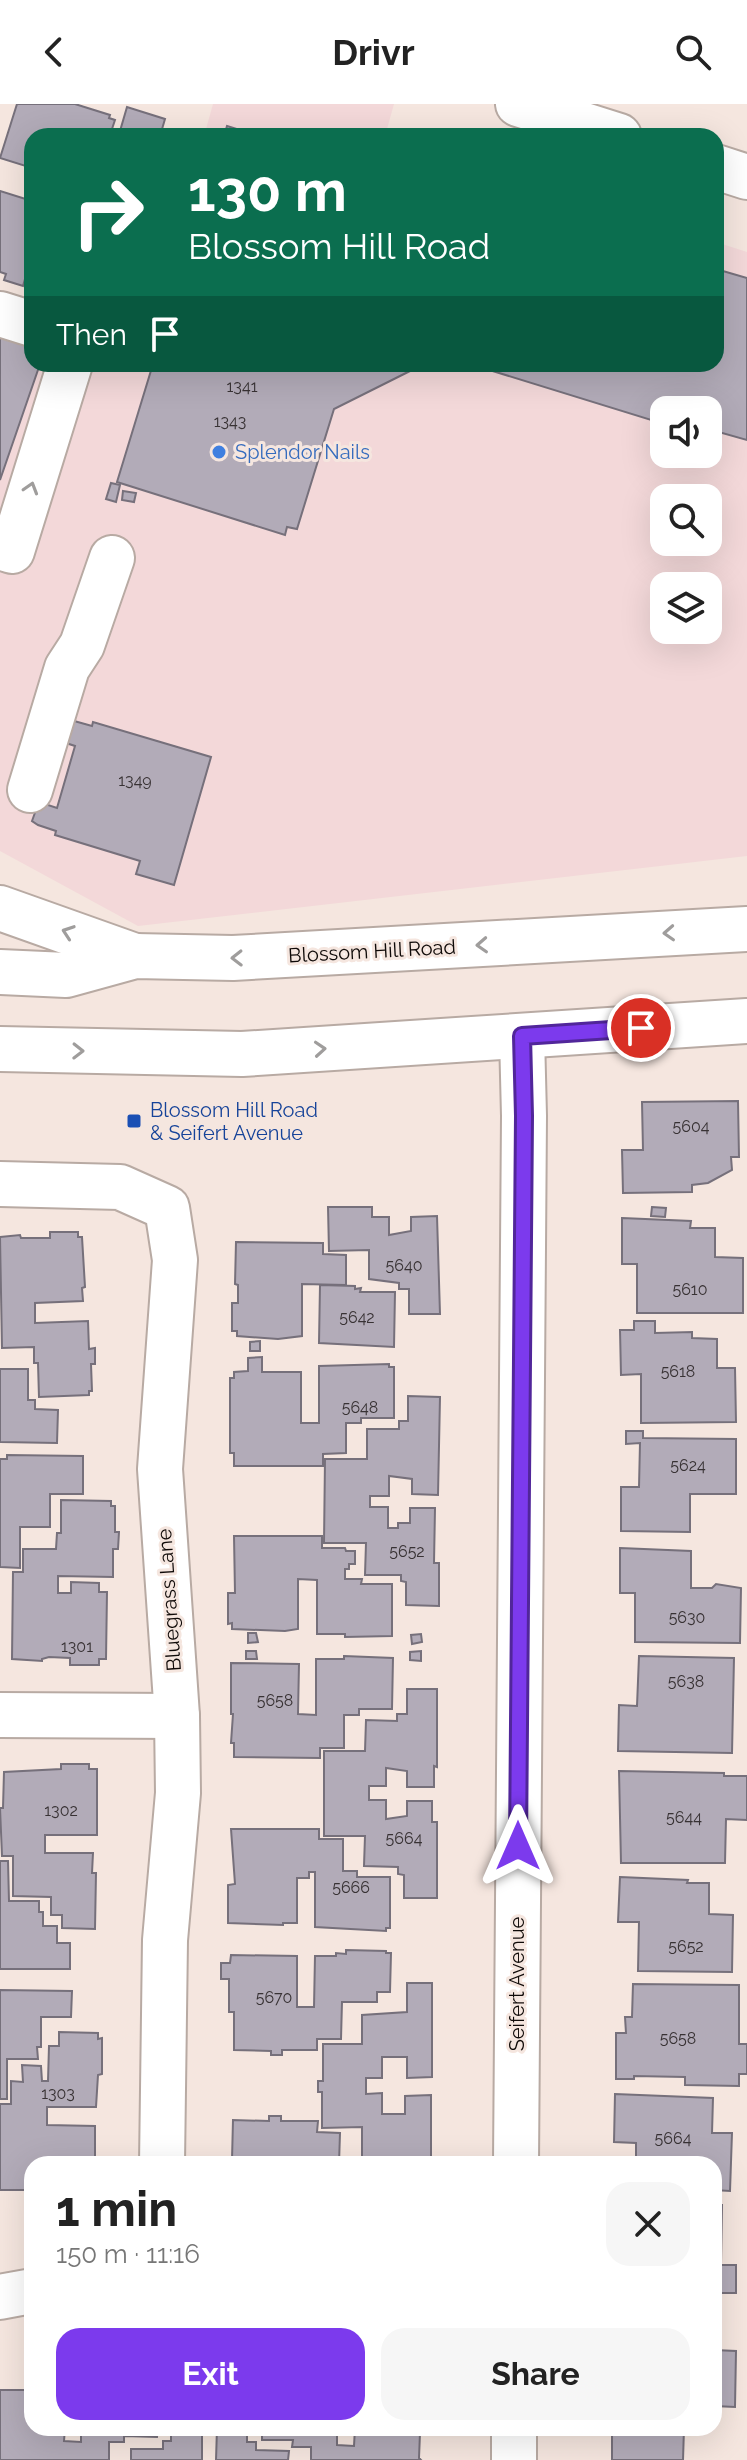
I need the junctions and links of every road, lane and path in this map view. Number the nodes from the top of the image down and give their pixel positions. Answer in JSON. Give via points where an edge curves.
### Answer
{"nodes":[{"id":1,"x":518,"y":104,"type":"edge"},
{"id":2,"x":594,"y":128,"type":"edge"},
{"id":3,"x":724,"y":170,"type":"edge"},
{"id":4,"x":747,"y":177,"type":"edge"},
{"id":5,"x":0,"y":314,"type":"edge"},
{"id":6,"x":24,"y":322,"type":"edge"},
{"id":7,"x":68,"y":372,"type":"edge"},
{"id":8,"x":0,"y":547,"type":"edge"},
{"id":9,"x":112,"y":558,"type":"dead end"},
{"id":10,"x":30,"y":790,"type":"dead end"},
{"id":11,"x":0,"y":908,"type":"edge"},
{"id":12,"x":747,"y":929,"type":"edge"},
{"id":13,"x":135,"y":956,"type":"junction"},
{"id":14,"x":0,"y":972,"type":"edge"},
{"id":15,"x":747,"y":1021,"type":"edge"},
{"id":16,"x":522,"y":1036,"type":"junction"},
{"id":17,"x":0,"y":1049,"type":"edge"},
{"id":18,"x":0,"y":1184,"type":"edge"},
{"id":19,"x":0,"y":1715,"type":"edge"},
{"id":20,"x":177,"y":1716,"type":"junction"},
{"id":21,"x":162,"y":2156,"type":"edge"},
{"id":22,"x":516,"y":2156,"type":"edge"},
{"id":23,"x":24,"y":2292,"type":"edge"},
{"id":24,"x":0,"y":2297,"type":"edge"},
{"id":25,"x":514,"y":2436,"type":"edge"},
{"id":26,"x":514,"y":2460,"type":"edge"}],
"edges":[{"from":1,"to":2,"type":"street"},
{"from":3,"to":4,"type":"street"},
{"from":5,"to":6,"type":"street"},
{"from":8,"to":7,"type":"street","one_way":true,"via":[[12,551]]},
{"from":9,"to":10,"type":"street","via":[[82,645],[67,668]]},
{"from":13,"to":11,"type":"street","one_way":true},
{"from":12,"to":13,"type":"street","name":"Blossom Hill Road","one_way":true,"via":[[249,958]]},
{"from":13,"to":14,"type":"street","name":"Blossom Hill Road","via":[[66,975]]},
{"from":15,"to":16,"type":"street"},
{"from":17,"to":16,"type":"street","one_way":true,"via":[[242,1054]]},
{"from":16,"to":22,"type":"street","name":"Seifert Avenue"},
{"from":18,"to":20,"type":"street","name":"Bluegrass Lane","via":[[120,1187],[167,1208],[175,1260],[160,1469]]},
{"from":19,"to":20,"type":"street"},
{"from":20,"to":21,"type":"street","name":"Bluegrass Lane","via":[[178,1793],[165,1940]]},
{"from":23,"to":24,"type":"street"},
{"from":25,"to":26,"type":"street"}]}
